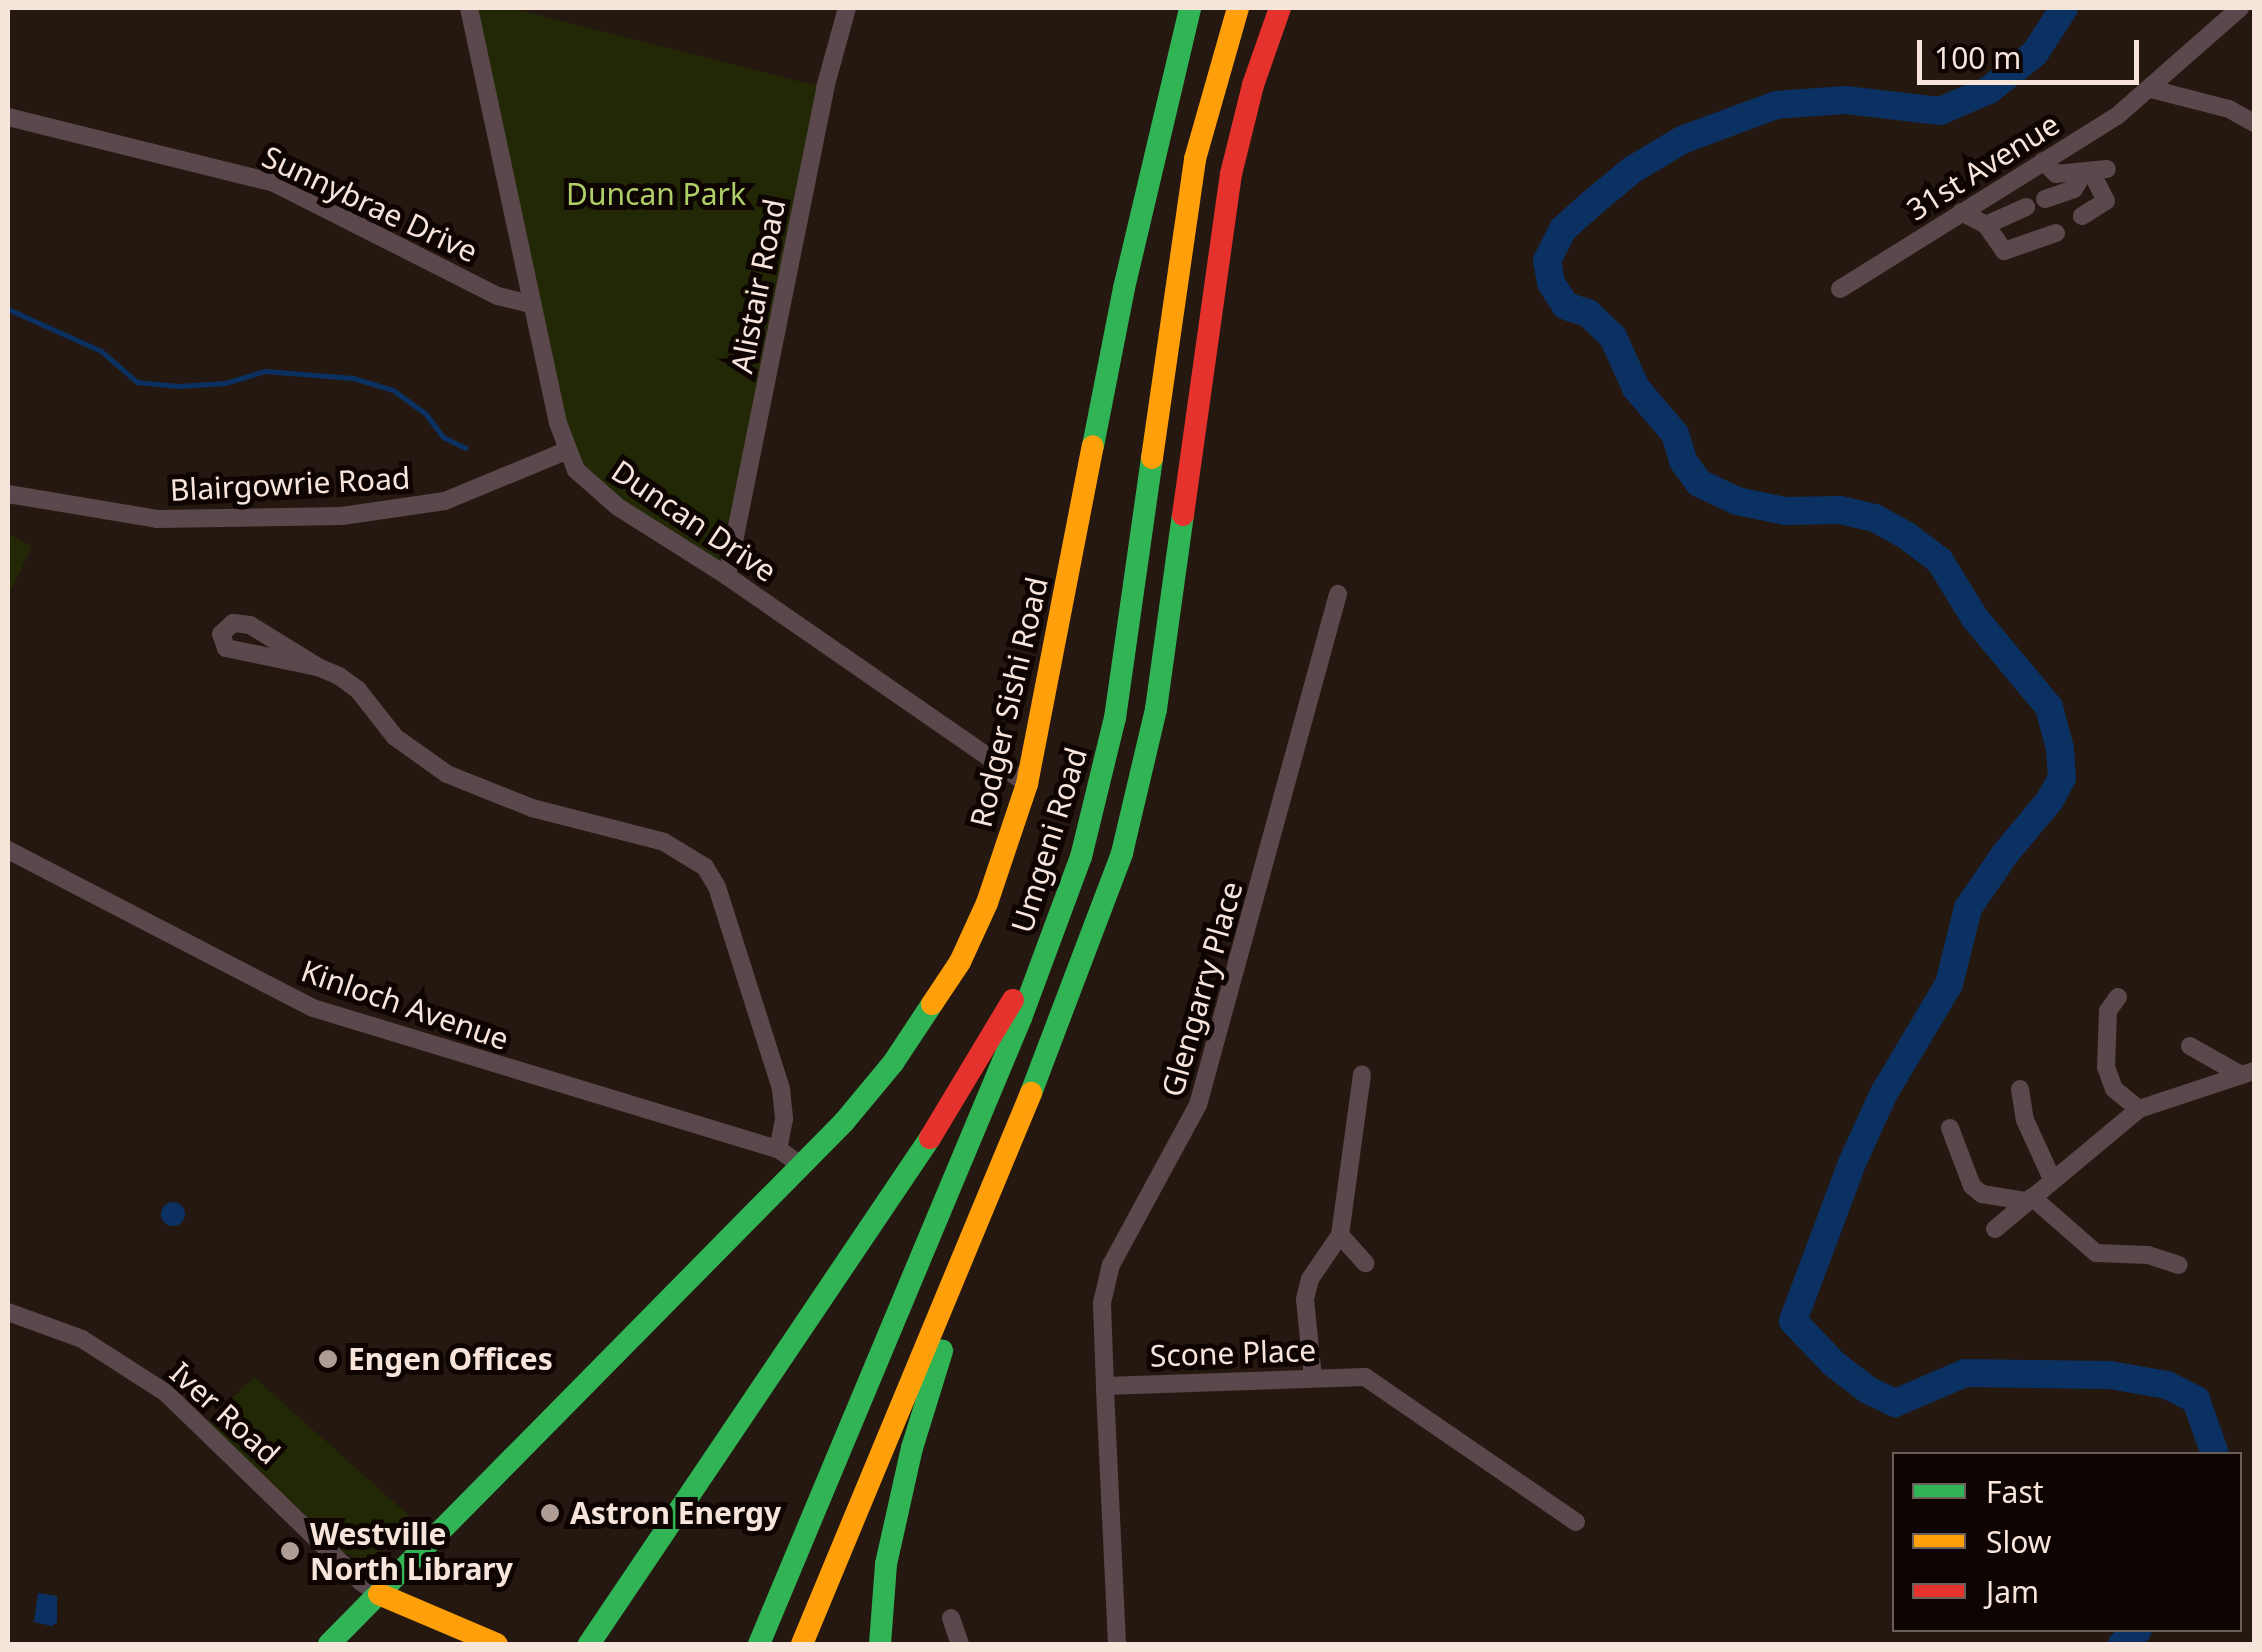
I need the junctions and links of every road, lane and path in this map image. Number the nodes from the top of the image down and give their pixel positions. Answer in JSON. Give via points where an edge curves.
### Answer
{"nodes":[{"id":1,"x":468,"y":8,"type":"edge"},
{"id":2,"x":847,"y":8,"type":"edge"},
{"id":3,"x":1190,"y":8,"type":"edge"},
{"id":4,"x":1238,"y":8,"type":"edge"},
{"id":5,"x":1280,"y":8,"type":"edge"},
{"id":6,"x":2240,"y":8,"type":"edge"},
{"id":7,"x":2151,"y":90,"type":"junction"},
{"id":8,"x":8,"y":116,"type":"edge"},
{"id":9,"x":2254,"y":122,"type":"edge"},
{"id":10,"x":2044,"y":161,"type":"junction"},
{"id":11,"x":2094,"y":172,"type":"junction"},
{"id":12,"x":2045,"y":199,"type":"dead end"},
{"id":13,"x":2026,"y":207,"type":"dead end"},
{"id":14,"x":1961,"y":212,"type":"junction"},
{"id":15,"x":2082,"y":216,"type":"dead end"},
{"id":16,"x":1986,"y":225,"type":"junction"},
{"id":17,"x":2056,"y":233,"type":"dead end"},
{"id":18,"x":1840,"y":290,"type":"dead end"},
{"id":19,"x":531,"y":304,"type":"junction"},
{"id":20,"x":566,"y":451,"type":"junction"},
{"id":21,"x":8,"y":494,"type":"edge"},
{"id":22,"x":726,"y":576,"type":"junction"},
{"id":23,"x":1338,"y":594,"type":"dead end"},
{"id":24,"x":318,"y":667,"type":"junction"},
{"id":25,"x":1026,"y":784,"type":"junction"},
{"id":26,"x":8,"y":850,"type":"edge"},
{"id":27,"x":1057,"y":924,"type":"junction"},
{"id":28,"x":2118,"y":997,"type":"dead end"},
{"id":29,"x":2190,"y":1046,"type":"dead end"},
{"id":30,"x":2248,"y":1073,"type":"edge"},
{"id":31,"x":1362,"y":1075,"type":"dead end"},
{"id":32,"x":2020,"y":1089,"type":"dead end"},
{"id":33,"x":1026,"y":1107,"type":"junction"},
{"id":34,"x":2139,"y":1108,"type":"junction"},
{"id":35,"x":1950,"y":1128,"type":"dead end"},
{"id":36,"x":778,"y":1148,"type":"junction"},
{"id":37,"x":802,"y":1166,"type":"junction"},
{"id":38,"x":2052,"y":1179,"type":"junction"},
{"id":39,"x":2029,"y":1199,"type":"junction"},
{"id":40,"x":1995,"y":1229,"type":"dead end"},
{"id":41,"x":1340,"y":1235,"type":"junction"},
{"id":42,"x":1365,"y":1262,"type":"dead end"},
{"id":43,"x":2178,"y":1265,"type":"dead end"},
{"id":44,"x":8,"y":1312,"type":"edge"},
{"id":45,"x":1313,"y":1378,"type":"junction"},
{"id":46,"x":1106,"y":1386,"type":"junction"},
{"id":47,"x":1576,"y":1522,"type":"dead end"},
{"id":48,"x":380,"y":1594,"type":"junction"},
{"id":49,"x":952,"y":1618,"type":"dead end"},
{"id":50,"x":330,"y":1644,"type":"edge"},
{"id":51,"x":498,"y":1644,"type":"edge"},
{"id":52,"x":589,"y":1644,"type":"edge"},
{"id":53,"x":759,"y":1644,"type":"edge"},
{"id":54,"x":802,"y":1644,"type":"edge"},
{"id":55,"x":880,"y":1644,"type":"edge"},
{"id":56,"x":960,"y":1644,"type":"edge"},
{"id":57,"x":1117,"y":1644,"type":"edge"}],
"edges":[{"from":1,"to":19,"type":"street","name":"Duncan Drive"},
{"from":2,"to":22,"type":"street","name":"Alistair Road"},
{"from":3,"to":25,"type":"main road","name":"Rodger Sishi Road","via":[[1135,235]]},
{"from":4,"to":27,"type":"main road","name":"Umgeni Road","via":[[1194,159],[1115,718]]},
{"from":5,"to":33,"type":"main road","via":[[1232,174],[1141,780],[1095,933]]},
{"from":6,"to":7,"type":"street","name":"31st Avenue"},
{"from":7,"to":9,"type":"street"},
{"from":7,"to":10,"type":"street","name":"31st Avenue"},
{"from":8,"to":19,"type":"street","name":"Sunnybrae Drive","via":[[274,184],[498,296]]},
{"from":10,"to":11,"type":"street","via":[[2056,174]]},
{"from":10,"to":14,"type":"street","name":"31st Avenue"},
{"from":11,"to":12,"type":"street"},
{"from":11,"to":15,"type":"street","via":[[2106,201]]},
{"from":13,"to":16,"type":"street"},
{"from":14,"to":16,"type":"street"},
{"from":14,"to":18,"type":"street","name":"31st Avenue"},
{"from":16,"to":17,"type":"street","via":[[2004,251]]},
{"from":19,"to":20,"type":"street","name":"Duncan Drive"},
{"from":20,"to":21,"type":"street","name":"Blairgowrie Road","via":[[473,492],[371,514],[188,520]]},
{"from":20,"to":22,"type":"street","name":"Duncan Drive","via":[[596,490]]},
{"from":22,"to":25,"type":"street","name":"Duncan Drive"},
{"from":23,"to":46,"type":"street","name":"Glengarry Place","via":[[1198,1105],[1125,1235],[1105,1285]]},
{"from":24,"to":24,"type":"street","via":[[244,623],[221,634],[220,642],[231,650]]},
{"from":24,"to":36,"type":"street","via":[[350,683],[395,738],[446,774],[532,808],[664,842],[706,867],[781,1088]]},
{"from":25,"to":37,"type":"main road","name":"Rodger Sishi Road","via":[[960,962],[894,1064]]},
{"from":26,"to":36,"type":"street","name":"Kinloch Avenue","via":[[313,1008]]},
{"from":27,"to":52,"type":"main road","via":[[910,1172]]},
{"from":27,"to":53,"type":"main road","name":"Umgeni Road"},
{"from":28,"to":34,"type":"street","via":[[2108,1012],[2106,1067],[2114,1090]]},
{"from":29,"to":30,"type":"street"},
{"from":30,"to":34,"type":"street"},
{"from":31,"to":41,"type":"street"},
{"from":32,"to":38,"type":"street","via":[[2025,1120]]},
{"from":33,"to":54,"type":"main road"},
{"from":33,"to":55,"type":"main road","via":[[912,1448],[886,1564]]},
{"from":34,"to":38,"type":"street"},
{"from":35,"to":39,"type":"street","via":[[1972,1186],[1982,1194]]},
{"from":36,"to":37,"type":"street","name":"Kinloch Avenue"},
{"from":37,"to":48,"type":"main road","name":"Rodger Sishi Road"},
{"from":38,"to":39,"type":"street"},
{"from":39,"to":40,"type":"street"},
{"from":39,"to":43,"type":"street","via":[[2096,1253],[2148,1255]]},
{"from":41,"to":42,"type":"street"},
{"from":41,"to":45,"type":"street","via":[[1308,1287]]},
{"from":44,"to":48,"type":"street","name":"Iver Road","via":[[82,1339],[166,1393]]},
{"from":45,"to":46,"type":"street","name":"Scone Place"},
{"from":45,"to":47,"type":"street","name":"Scone Place","via":[[1374,1380]]},
{"from":46,"to":57,"type":"street"},
{"from":48,"to":50,"type":"main road","name":"Rodger Sishi Road"},
{"from":48,"to":51,"type":"main road"},
{"from":49,"to":56,"type":"street"}]}
